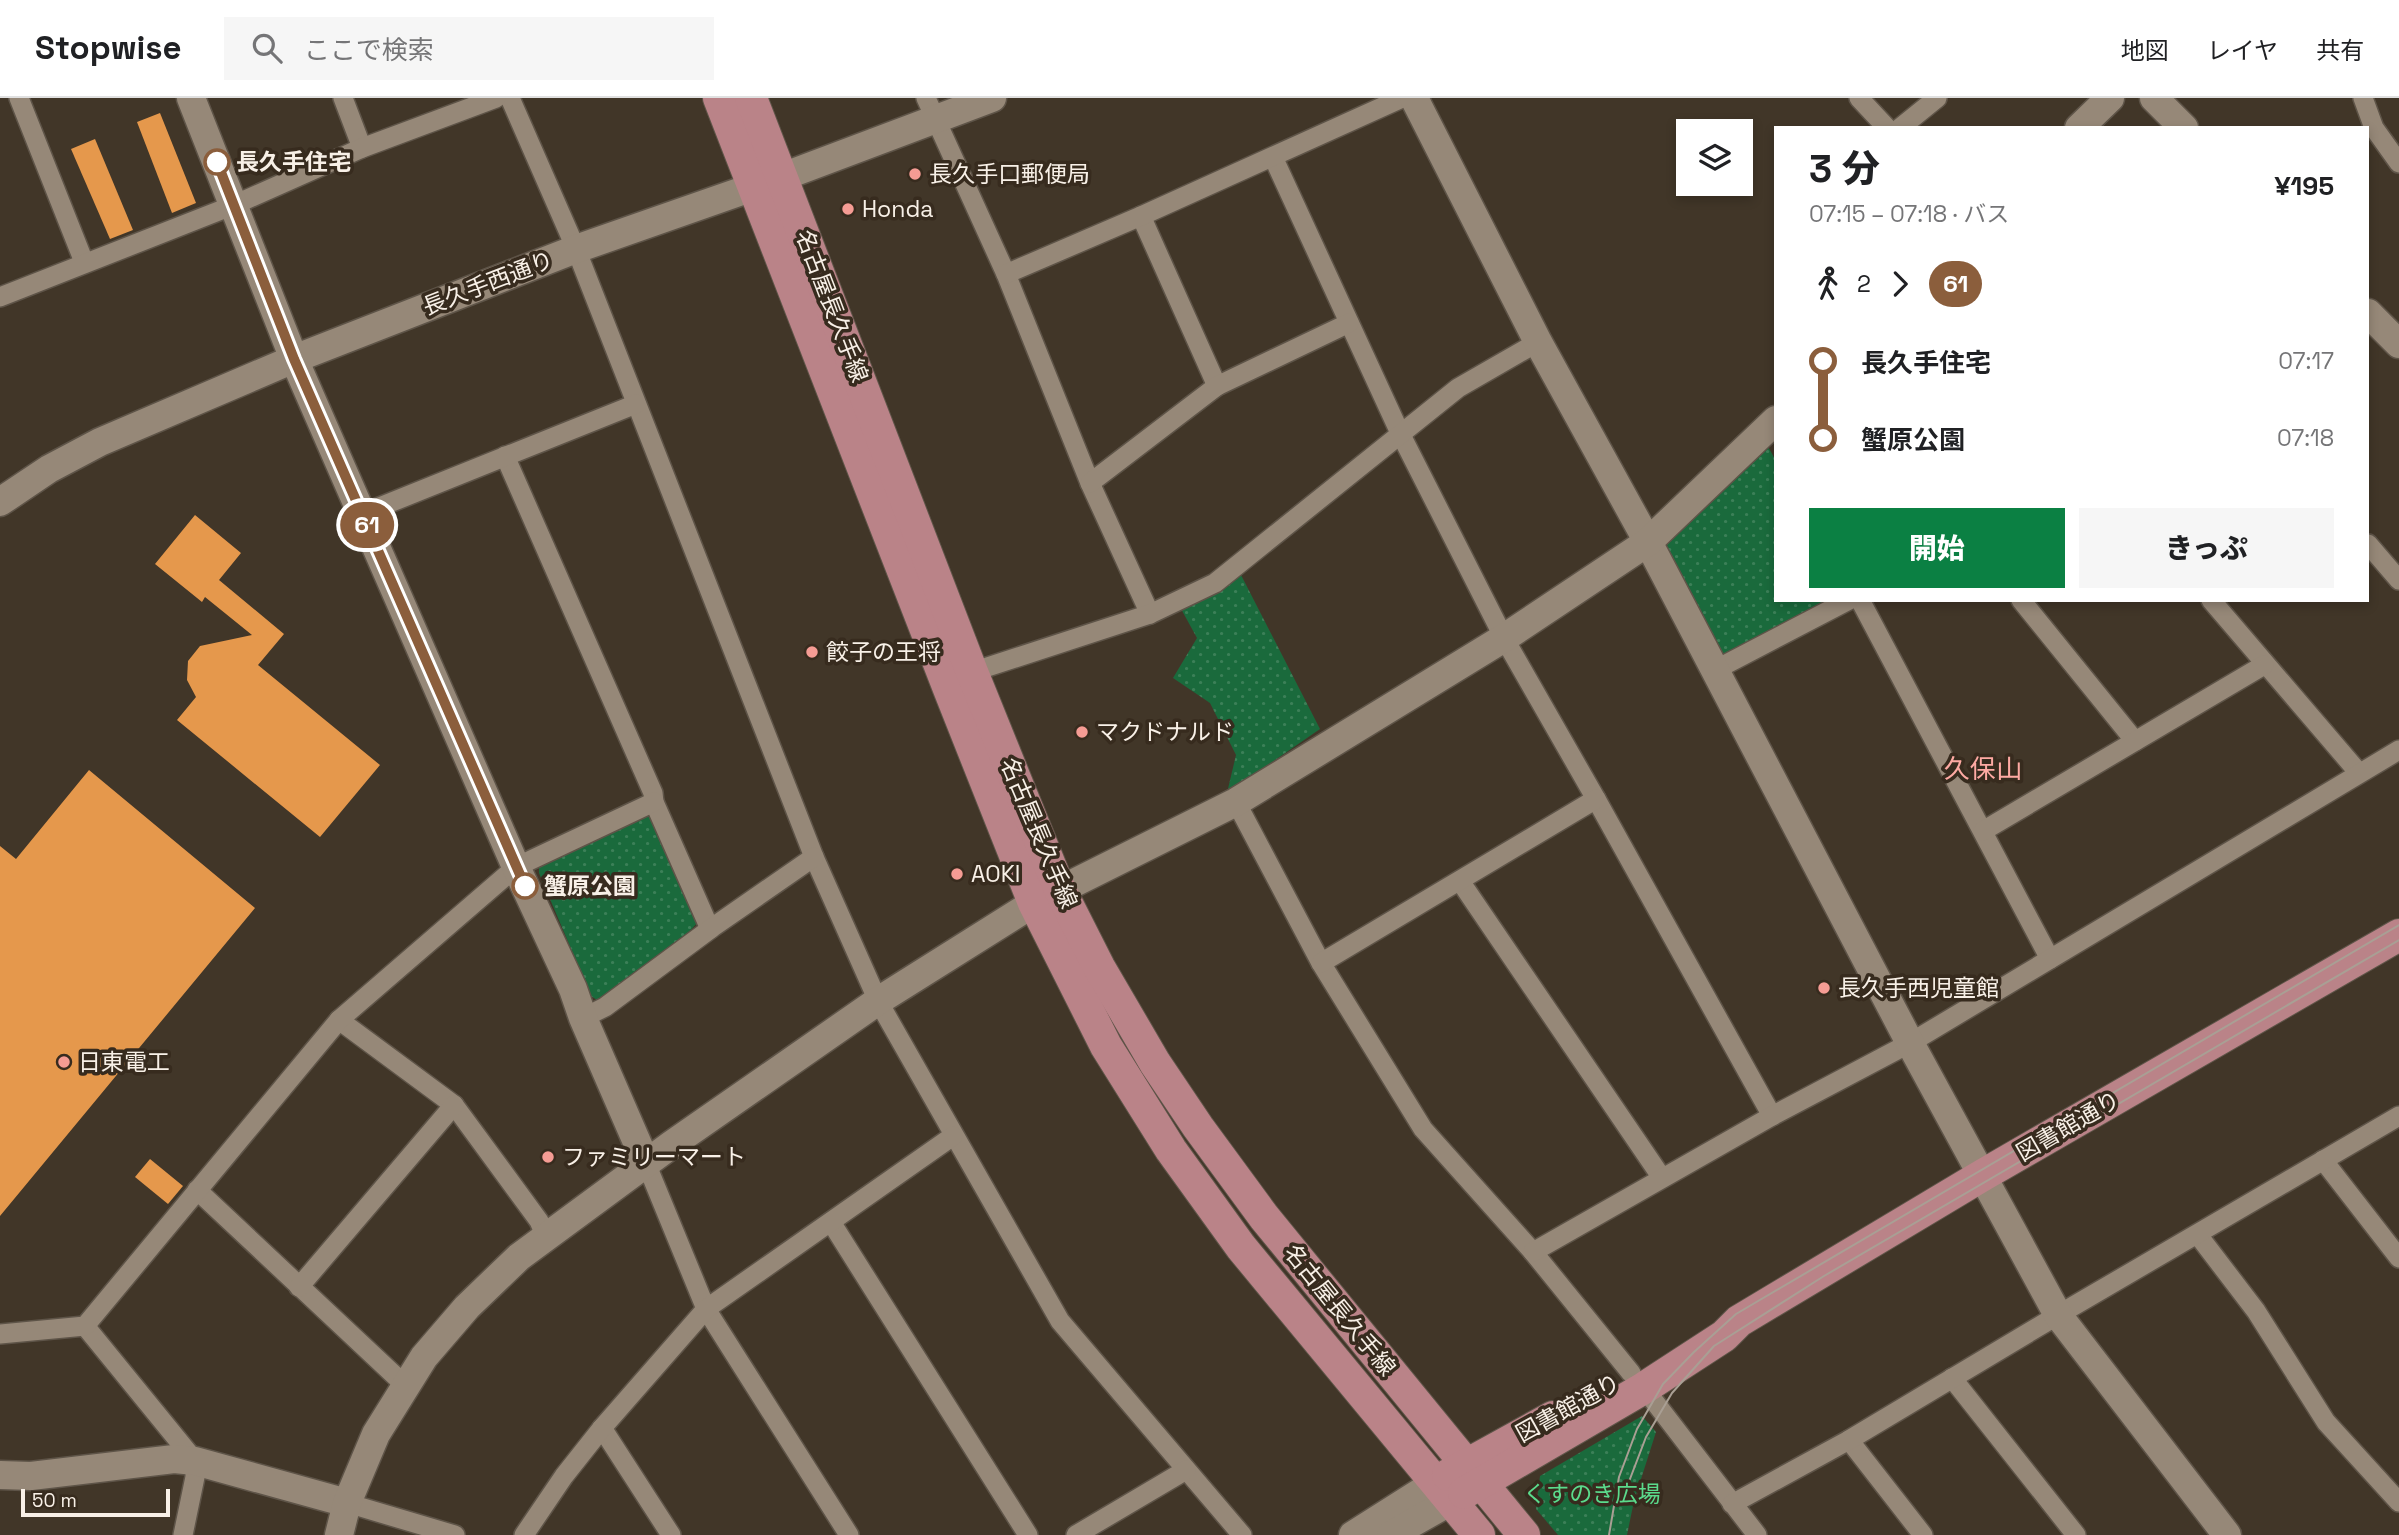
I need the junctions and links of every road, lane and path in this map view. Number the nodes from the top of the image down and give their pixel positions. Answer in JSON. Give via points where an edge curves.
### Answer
{"nodes":[{"id":1,"x":19,"y":98,"type":"edge"},
{"id":2,"x":191,"y":98,"type":"edge"},
{"id":3,"x":343,"y":98,"type":"edge"},
{"id":4,"x":496,"y":98,"type":"edge"},
{"id":5,"x":510,"y":98,"type":"edge"},
{"id":6,"x":719,"y":98,"type":"edge"},
{"id":7,"x":751,"y":98,"type":"edge"},
{"id":8,"x":992,"y":98,"type":"edge"},
{"id":9,"x":1402,"y":98,"type":"edge"},
{"id":10,"x":1415,"y":98,"type":"edge"},
{"id":11,"x":1859,"y":98,"type":"edge"},
{"id":12,"x":1937,"y":98,"type":"edge"},
{"id":13,"x":2110,"y":98,"type":"edge"},
{"id":14,"x":2154,"y":98,"type":"edge"},
{"id":15,"x":2362,"y":98,"type":"edge"},
{"id":16,"x":932,"y":109,"type":"edge"},
{"id":17,"x":1885,"y":126,"type":"edge"},
{"id":18,"x":1902,"y":126,"type":"edge"},
{"id":19,"x":2081,"y":126,"type":"edge"},
{"id":20,"x":2182,"y":126,"type":"edge"},
{"id":21,"x":362,"y":148,"type":"junction"},
{"id":22,"x":1273,"y":157,"type":"junction"},
{"id":23,"x":2399,"y":163,"type":"edge"},
{"id":24,"x":769,"y":181,"type":"junction"},
{"id":25,"x":234,"y":205,"type":"junction"},
{"id":26,"x":1141,"y":216,"type":"junction"},
{"id":27,"x":576,"y":249,"type":"junction"},
{"id":28,"x":84,"y":262,"type":"junction"},
{"id":29,"x":1006,"y":274,"type":"junction"},
{"id":30,"x":0,"y":297,"type":"edge"},
{"id":31,"x":2369,"y":314,"type":"edge"},
{"id":32,"x":1349,"y":323,"type":"junction"},
{"id":33,"x":1538,"y":342,"type":"junction"},
{"id":34,"x":2399,"y":344,"type":"edge"},
{"id":35,"x":294,"y":359,"type":"junction"},
{"id":36,"x":1217,"y":386,"type":"junction"},
{"id":37,"x":636,"y":404,"type":"junction"},
{"id":38,"x":1773,"y":432,"type":"edge"},
{"id":39,"x":1400,"y":433,"type":"junction"},
{"id":40,"x":505,"y":456,"type":"junction"},
{"id":41,"x":1090,"y":483,"type":"junction"},
{"id":42,"x":0,"y":502,"type":"edge"},
{"id":43,"x":362,"y":514,"type":"junction"},
{"id":44,"x":1648,"y":542,"type":"junction"},
{"id":45,"x":2369,"y":545,"type":"edge"},
{"id":46,"x":2399,"y":580,"type":"edge"},
{"id":47,"x":1845,"y":602,"type":"edge"},
{"id":48,"x":1861,"y":602,"type":"edge"},
{"id":49,"x":2023,"y":602,"type":"edge"},
{"id":50,"x":2213,"y":602,"type":"edge"},
{"id":51,"x":1150,"y":614,"type":"junction"},
{"id":52,"x":1504,"y":638,"type":"junction"},
{"id":53,"x":2264,"y":665,"type":"junction"},
{"id":54,"x":1715,"y":670,"type":"junction"},
{"id":55,"x":972,"y":672,"type":"junction"},
{"id":56,"x":2135,"y":741,"type":"junction"},
{"id":57,"x":2399,"y":750,"type":"edge"},
{"id":58,"x":2359,"y":772,"type":"junction"},
{"id":59,"x":1596,"y":799,"type":"junction"},
{"id":60,"x":653,"y":802,"type":"junction"},
{"id":61,"x":1236,"y":802,"type":"junction"},
{"id":62,"x":1983,"y":831,"type":"junction"},
{"id":63,"x":814,"y":857,"type":"junction"},
{"id":64,"x":516,"y":867,"type":"junction"},
{"id":65,"x":1460,"y":881,"type":"junction"},
{"id":66,"x":1047,"y":897,"type":"junction"},
{"id":67,"x":710,"y":929,"type":"junction"},
{"id":68,"x":2399,"y":935,"type":"edge"},
{"id":69,"x":2050,"y":959,"type":"junction"},
{"id":70,"x":1321,"y":963,"type":"junction"},
{"id":71,"x":878,"y":1001,"type":"junction"},
{"id":72,"x":583,"y":1018,"type":"junction"},
{"id":73,"x":339,"y":1020,"type":"junction"},
{"id":74,"x":1910,"y":1043,"type":"junction"},
{"id":75,"x":454,"y":1105,"type":"junction"},
{"id":76,"x":1772,"y":1116,"type":"junction"},
{"id":77,"x":2399,"y":1116,"type":"edge"},
{"id":78,"x":953,"y":1136,"type":"junction"},
{"id":79,"x":2323,"y":1160,"type":"junction"},
{"id":80,"x":646,"y":1163,"type":"junction"},
{"id":81,"x":1983,"y":1175,"type":"junction"},
{"id":82,"x":1662,"y":1178,"type":"junction"},
{"id":83,"x":197,"y":1190,"type":"junction"},
{"id":84,"x":831,"y":1222,"type":"junction"},
{"id":85,"x":2198,"y":1235,"type":"junction"},
{"id":86,"x":546,"y":1237,"type":"junction"},
{"id":87,"x":1533,"y":1252,"type":"junction"},
{"id":88,"x":2399,"y":1258,"type":"edge"},
{"id":89,"x":299,"y":1287,"type":"junction"},
{"id":90,"x":706,"y":1309,"type":"junction"},
{"id":91,"x":2057,"y":1315,"type":"junction"},
{"id":92,"x":85,"y":1326,"type":"junction"},
{"id":93,"x":0,"y":1334,"type":"edge"},
{"id":94,"x":1952,"y":1378,"type":"junction"},
{"id":95,"x":1638,"y":1380,"type":"junction"},
{"id":96,"x":407,"y":1387,"type":"junction"},
{"id":97,"x":601,"y":1428,"type":"junction"},
{"id":98,"x":1849,"y":1440,"type":"junction"},
{"id":99,"x":195,"y":1461,"type":"junction"},
{"id":100,"x":1186,"y":1470,"type":"junction"},
{"id":101,"x":1474,"y":1474,"type":"junction"},
{"id":102,"x":0,"y":1475,"type":"edge"},
{"id":103,"x":1443,"y":1492,"type":"junction"},
{"id":104,"x":347,"y":1503,"type":"junction"},
{"id":105,"x":2399,"y":1503,"type":"edge"},
{"id":106,"x":1732,"y":1504,"type":"junction"},
{"id":107,"x":183,"y":1535,"type":"edge"},
{"id":108,"x":340,"y":1535,"type":"edge"},
{"id":109,"x":455,"y":1535,"type":"edge"},
{"id":110,"x":524,"y":1535,"type":"edge"},
{"id":111,"x":671,"y":1535,"type":"edge"},
{"id":112,"x":849,"y":1535,"type":"edge"},
{"id":113,"x":1028,"y":1535,"type":"edge"},
{"id":114,"x":1076,"y":1535,"type":"edge"},
{"id":115,"x":1242,"y":1535,"type":"edge"},
{"id":116,"x":1353,"y":1535,"type":"edge"},
{"id":117,"x":1391,"y":1535,"type":"edge"},
{"id":118,"x":1479,"y":1535,"type":"edge"},
{"id":119,"x":1524,"y":1535,"type":"edge"},
{"id":120,"x":1758,"y":1535,"type":"edge"},
{"id":121,"x":1923,"y":1535,"type":"edge"},
{"id":122,"x":2076,"y":1535,"type":"edge"},
{"id":123,"x":2227,"y":1535,"type":"edge"}],
"edges":[{"from":1,"to":28,"type":"street"},
{"from":2,"to":25,"type":"street"},
{"from":3,"to":21,"type":"street"},
{"from":4,"to":21,"type":"street"},
{"from":5,"to":27,"type":"street"},
{"from":6,"to":24,"type":"main road","name":"名古屋長久手線"},
{"from":7,"to":24,"type":"main road","name":"名古屋長久手線"},
{"from":8,"to":16,"type":"street","name":"長久手西通り"},
{"from":9,"to":22,"type":"street"},
{"from":10,"to":33,"type":"street"},
{"from":11,"to":17,"type":"street"},
{"from":12,"to":18,"type":"street"},
{"from":13,"to":19,"type":"street"},
{"from":14,"to":20,"type":"street"},
{"from":15,"to":23,"type":"street","via":[[2374,128]]},
{"from":16,"to":24,"type":"street","name":"長久手西通り"},
{"from":16,"to":29,"type":"street"},
{"from":21,"to":25,"type":"street"},
{"from":22,"to":26,"type":"street"},
{"from":22,"to":32,"type":"street"},
{"from":24,"to":27,"type":"street","name":"長久手西通り"},
{"from":24,"to":55,"type":"main road","name":"名古屋長久手線"},
{"from":24,"to":66,"type":"main road","name":"名古屋長久手線","via":[[944,676]]},
{"from":25,"to":28,"type":"street"},
{"from":25,"to":35,"type":"street"},
{"from":26,"to":29,"type":"street"},
{"from":26,"to":36,"type":"street"},
{"from":27,"to":35,"type":"street","name":"長久手西通り"},
{"from":27,"to":37,"type":"street"},
{"from":28,"to":30,"type":"street"},
{"from":29,"to":41,"type":"street"},
{"from":31,"to":34,"type":"street"},
{"from":32,"to":36,"type":"street"},
{"from":32,"to":39,"type":"street"},
{"from":33,"to":39,"type":"street","via":[[1458,388]]},
{"from":33,"to":44,"type":"street"},
{"from":35,"to":42,"type":"street","name":"長久手西通り","via":[[100,442]]},
{"from":35,"to":43,"type":"street"},
{"from":36,"to":41,"type":"street"},
{"from":37,"to":40,"type":"street"},
{"from":37,"to":63,"type":"street"},
{"from":38,"to":44,"type":"street"},
{"from":39,"to":51,"type":"street","via":[[1215,583]]},
{"from":39,"to":52,"type":"street"},
{"from":40,"to":43,"type":"street"},
{"from":40,"to":60,"type":"street","via":[[653,793]]},
{"from":41,"to":51,"type":"street"},
{"from":43,"to":64,"type":"street"},
{"from":44,"to":52,"type":"street"},
{"from":44,"to":54,"type":"street"},
{"from":45,"to":46,"type":"street"},
{"from":47,"to":54,"type":"street"},
{"from":48,"to":62,"type":"street"},
{"from":49,"to":56,"type":"street"},
{"from":50,"to":53,"type":"street"},
{"from":51,"to":55,"type":"street"},
{"from":52,"to":59,"type":"street"},
{"from":52,"to":61,"type":"street"},
{"from":53,"to":56,"type":"street"},
{"from":53,"to":58,"type":"street"},
{"from":54,"to":74,"type":"street"},
{"from":55,"to":66,"type":"main road","name":"名古屋長久手線"},
{"from":56,"to":62,"type":"street"},
{"from":57,"to":58,"type":"street"},
{"from":58,"to":69,"type":"street"},
{"from":59,"to":65,"type":"street"},
{"from":59,"to":76,"type":"street"},
{"from":60,"to":64,"type":"street"},
{"from":60,"to":67,"type":"street"},
{"from":61,"to":66,"type":"street"},
{"from":61,"to":70,"type":"street"},
{"from":62,"to":69,"type":"street"},
{"from":63,"to":67,"type":"street"},
{"from":63,"to":71,"type":"street"},
{"from":64,"to":72,"type":"street"},
{"from":64,"to":73,"type":"street"},
{"from":65,"to":70,"type":"street"},
{"from":65,"to":82,"type":"street"},
{"from":66,"to":71,"type":"street"},
{"from":66,"to":101,"type":"main road","name":"名古屋長久手線","via":[[1198,1127],[1264,1217]]},
{"from":66,"to":103,"type":"main road","name":"名古屋長久手線","via":[[1107,1046],[1171,1150],[1241,1247]]},
{"from":67,"to":72,"type":"street","via":[[605,1007]]},
{"from":68,"to":81,"type":"main road","name":"図書館通り"},
{"from":69,"to":74,"type":"street"},
{"from":70,"to":87,"type":"street","via":[[1423,1129]]},
{"from":71,"to":78,"type":"street"},
{"from":71,"to":80,"type":"street"},
{"from":72,"to":80,"type":"street"},
{"from":73,"to":75,"type":"street"},
{"from":73,"to":83,"type":"street"},
{"from":74,"to":76,"type":"street"},
{"from":74,"to":81,"type":"street"},
{"from":75,"to":86,"type":"street"},
{"from":75,"to":89,"type":"street"},
{"from":76,"to":82,"type":"street"},
{"from":77,"to":79,"type":"street"},
{"from":78,"to":84,"type":"street"},
{"from":78,"to":100,"type":"street","via":[[1060,1321]]},
{"from":79,"to":85,"type":"street"},
{"from":79,"to":88,"type":"street"},
{"from":80,"to":86,"type":"street"},
{"from":80,"to":90,"type":"street"},
{"from":81,"to":91,"type":"street"},
{"from":81,"to":95,"type":"main road","name":"図書館通り","via":[[1739,1321],[1724,1336]]},
{"from":82,"to":87,"type":"street"},
{"from":83,"to":89,"type":"street"},
{"from":83,"to":92,"type":"street"},
{"from":84,"to":90,"type":"street"},
{"from":84,"to":113,"type":"street"},
{"from":85,"to":91,"type":"street"},
{"from":85,"to":105,"type":"street","via":[[2256,1311],[2326,1422]]},
{"from":86,"to":96,"type":"street","via":[[467,1307],[424,1357]]},
{"from":87,"to":95,"type":"street"},
{"from":89,"to":96,"type":"street"},
{"from":90,"to":97,"type":"street"},
{"from":90,"to":112,"type":"street"},
{"from":91,"to":94,"type":"street"},
{"from":91,"to":123,"type":"street"},
{"from":92,"to":93,"type":"street"},
{"from":92,"to":99,"type":"street"},
{"from":94,"to":98,"type":"street"},
{"from":94,"to":122,"type":"street"},
{"from":95,"to":101,"type":"main road","name":"図書館通り"},
{"from":95,"to":106,"type":"street"},
{"from":96,"to":104,"type":"street","via":[[376,1434]]},
{"from":97,"to":110,"type":"street"},
{"from":97,"to":111,"type":"street"},
{"from":98,"to":106,"type":"street"},
{"from":98,"to":121,"type":"street"},
{"from":99,"to":102,"type":"street"},
{"from":99,"to":104,"type":"street"},
{"from":99,"to":107,"type":"street"},
{"from":100,"to":114,"type":"street"},
{"from":100,"to":115,"type":"street"},
{"from":101,"to":103,"type":"main road","name":"図書館通り"},
{"from":101,"to":119,"type":"main road","name":"名古屋長久手線"},
{"from":103,"to":116,"type":"street"},
{"from":103,"to":117,"type":"street"},
{"from":103,"to":118,"type":"main road","name":"名古屋長久手線"},
{"from":104,"to":108,"type":"street"},
{"from":104,"to":109,"type":"street"},
{"from":106,"to":120,"type":"street"}]}
